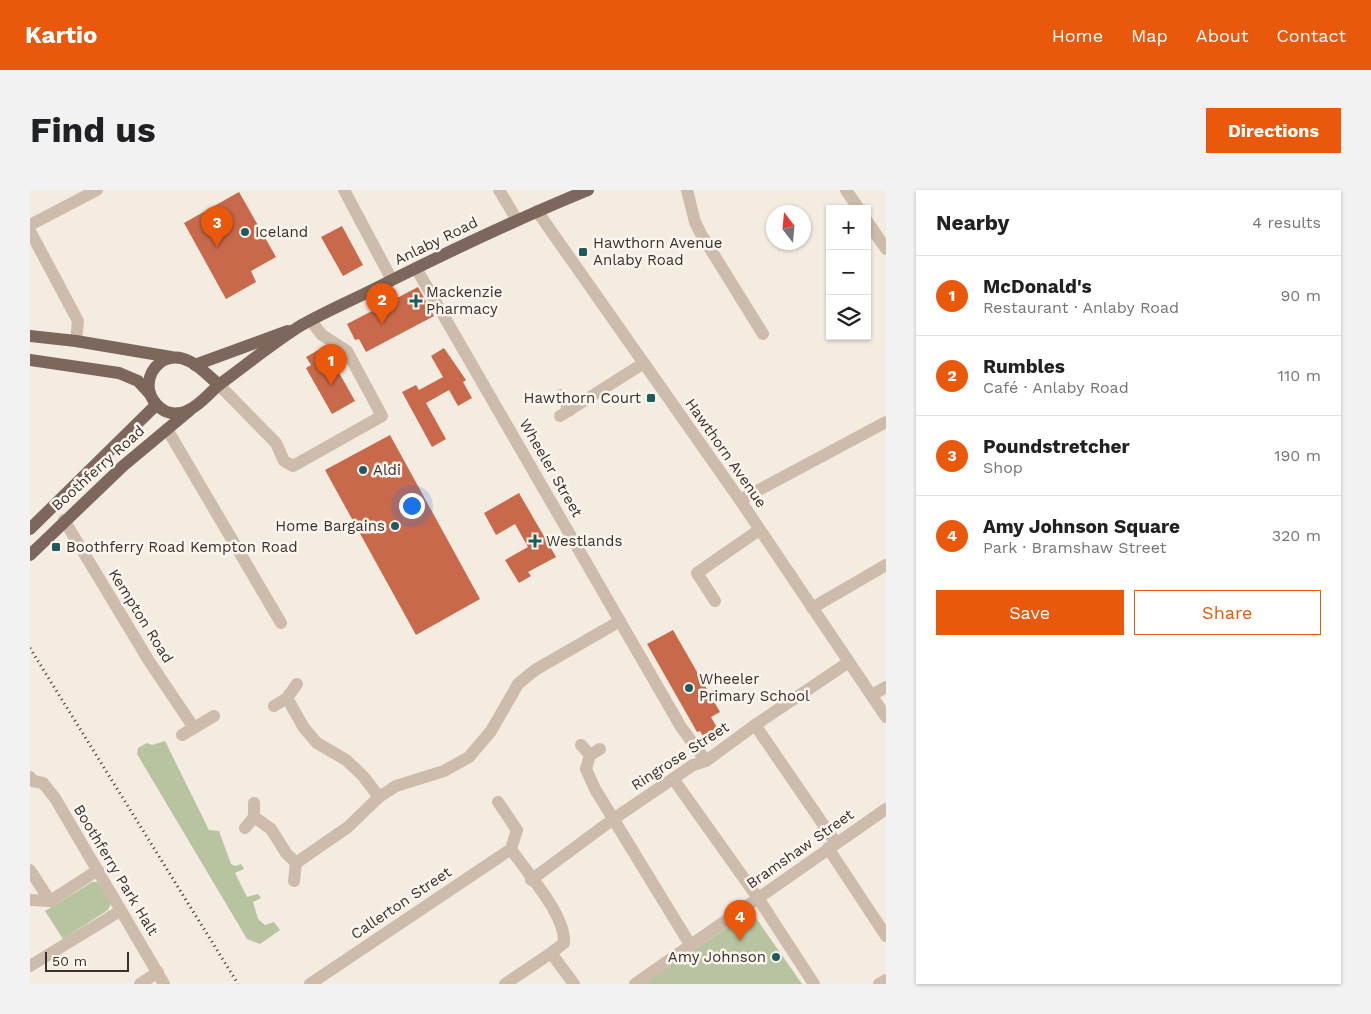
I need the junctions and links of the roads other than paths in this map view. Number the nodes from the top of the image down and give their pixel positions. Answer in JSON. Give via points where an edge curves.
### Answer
{"nodes":[{"id":1,"x":97,"y":190,"type":"edge"},
{"id":2,"x":344,"y":190,"type":"edge"},
{"id":3,"x":500,"y":190,"type":"edge"},
{"id":4,"x":588,"y":190,"type":"edge"},
{"id":5,"x":687,"y":190,"type":"edge"},
{"id":6,"x":846,"y":190,"type":"edge"},
{"id":7,"x":856,"y":205,"type":"edge"},
{"id":8,"x":537,"y":211,"type":"junction"},
{"id":9,"x":517,"y":220,"type":"junction"},
{"id":10,"x":30,"y":225,"type":"edge"},
{"id":11,"x":871,"y":227,"type":"edge"},
{"id":12,"x":30,"y":231,"type":"edge"},
{"id":13,"x":886,"y":249,"type":"edge"},
{"id":14,"x":416,"y":268,"type":"junction"},
{"id":15,"x":392,"y":280,"type":"junction"},
{"id":16,"x":305,"y":324,"type":"junction"},
{"id":17,"x":763,"y":334,"type":"dead end"},
{"id":18,"x":30,"y":336,"type":"edge"},
{"id":19,"x":76,"y":341,"type":"junction"},
{"id":20,"x":174,"y":358,"type":"junction"},
{"id":21,"x":30,"y":360,"type":"edge"},
{"id":22,"x":644,"y":362,"type":"junction"},
{"id":23,"x":195,"y":364,"type":"junction"},
{"id":24,"x":219,"y":385,"type":"junction"},
{"id":25,"x":561,"y":396,"type":"dead end"},
{"id":26,"x":153,"y":399,"type":"junction"},
{"id":27,"x":195,"y":405,"type":"junction"},
{"id":28,"x":886,"y":422,"type":"edge"},
{"id":29,"x":167,"y":429,"type":"junction"},
{"id":30,"x":740,"y":500,"type":"junction"},
{"id":31,"x":64,"y":520,"type":"junction"},
{"id":32,"x":30,"y":529,"type":"edge"},
{"id":33,"x":759,"y":530,"type":"junction"},
{"id":34,"x":30,"y":555,"type":"edge"},
{"id":35,"x":886,"y":565,"type":"edge"},
{"id":36,"x":715,"y":601,"type":"dead end"},
{"id":37,"x":812,"y":608,"type":"junction"},
{"id":38,"x":620,"y":621,"type":"junction"},
{"id":39,"x":281,"y":623,"type":"dead end"},
{"id":40,"x":849,"y":662,"type":"junction"},
{"id":41,"x":298,"y":684,"type":"dead end"},
{"id":42,"x":886,"y":687,"type":"edge"},
{"id":43,"x":872,"y":695,"type":"junction"},
{"id":44,"x":287,"y":698,"type":"junction"},
{"id":45,"x":274,"y":706,"type":"dead end"},
{"id":46,"x":214,"y":716,"type":"dead end"},
{"id":47,"x":886,"y":717,"type":"edge"},
{"id":48,"x":755,"y":725,"type":"junction"},
{"id":49,"x":194,"y":728,"type":"junction"},
{"id":50,"x":182,"y":735,"type":"dead end"},
{"id":51,"x":581,"y":745,"type":"dead end"},
{"id":52,"x":706,"y":761,"type":"junction"},
{"id":53,"x":674,"y":780,"type":"junction"},
{"id":54,"x":31,"y":781,"type":"edge"},
{"id":55,"x":379,"y":797,"type":"junction"},
{"id":56,"x":498,"y":802,"type":"dead end"},
{"id":57,"x":254,"y":803,"type":"dead end"},
{"id":58,"x":886,"y":809,"type":"edge"},
{"id":59,"x":612,"y":820,"type":"junction"},
{"id":60,"x":832,"y":845,"type":"junction"},
{"id":61,"x":511,"y":849,"type":"junction"},
{"id":62,"x":296,"y":863,"type":"junction"},
{"id":63,"x":30,"y":870,"type":"edge"},
{"id":64,"x":98,"y":870,"type":"junction"},
{"id":65,"x":531,"y":880,"type":"junction"},
{"id":66,"x":294,"y":881,"type":"dead end"},
{"id":67,"x":758,"y":898,"type":"junction"},
{"id":68,"x":30,"y":900,"type":"edge"},
{"id":69,"x":50,"y":902,"type":"junction"},
{"id":70,"x":120,"y":911,"type":"junction"},
{"id":71,"x":886,"y":936,"type":"edge"},
{"id":72,"x":691,"y":946,"type":"junction"},
{"id":73,"x":551,"y":953,"type":"junction"},
{"id":74,"x":30,"y":966,"type":"edge"},
{"id":75,"x":158,"y":972,"type":"junction"},
{"id":76,"x":886,"y":980,"type":"edge"},
{"id":77,"x":140,"y":984,"type":"edge"},
{"id":78,"x":164,"y":984,"type":"edge"},
{"id":79,"x":310,"y":984,"type":"edge"},
{"id":80,"x":505,"y":984,"type":"edge"},
{"id":81,"x":574,"y":984,"type":"edge"},
{"id":82,"x":635,"y":984,"type":"edge"},
{"id":83,"x":814,"y":984,"type":"edge"},
{"id":84,"x":879,"y":984,"type":"edge"}],
"edges":[{"from":1,"to":10,"type":"street"},
{"from":2,"to":15,"type":"street"},
{"from":3,"to":9,"type":"street"},
{"from":4,"to":8,"type":"main road","name":"Anlaby Road"},
{"from":5,"to":17,"type":"street","via":[[700,234]]},
{"from":6,"to":7,"type":"street"},
{"from":8,"to":9,"type":"main road","name":"Anlaby Road"},
{"from":8,"to":22,"type":"street","name":"Hawthorn Avenue"},
{"from":9,"to":14,"type":"main road","name":"Anlaby Road"},
{"from":11,"to":13,"type":"street"},
{"from":12,"to":19,"type":"street","via":[[78,321]]},
{"from":14,"to":15,"type":"main road","name":"Anlaby Road"},
{"from":14,"to":38,"type":"street","name":"Wheeler Street"},
{"from":15,"to":16,"type":"main road","name":"Anlaby Road"},
{"from":16,"to":23,"type":"main road","name":"Anlaby Road"},
{"from":16,"to":24,"type":"main road","name":"Anlaby Road"},
{"from":16,"to":24,"type":"street","via":[[347,351],[382,416],[293,466],[284,461],[276,443]]},
{"from":18,"to":19,"type":"main road"},
{"from":19,"to":20,"type":"main road"},
{"from":20,"to":23,"type":"main road","via":[[187,359]]},
{"from":20,"to":26,"type":"main road","via":[[154,368],[148,384]]},
{"from":21,"to":26,"type":"main road","via":[[119,373],[138,380]]},
{"from":22,"to":25,"type":"street","via":[[565,413]]},
{"from":22,"to":30,"type":"street","name":"Hawthorn Avenue"},
{"from":23,"to":24,"type":"main road"},
{"from":23,"to":27,"type":"main road","via":[[204,379],[204,389]]},
{"from":24,"to":27,"type":"main road","name":"Boothferry Road"},
{"from":26,"to":27,"type":"main road","via":[[172,413]]},
{"from":26,"to":32,"type":"main road","name":"Boothferry Road"},
{"from":27,"to":29,"type":"main road","name":"Boothferry Road"},
{"from":28,"to":30,"type":"street"},
{"from":29,"to":31,"type":"main road","name":"Boothferry Road"},
{"from":29,"to":39,"type":"street"},
{"from":30,"to":33,"type":"street","name":"Hawthorn Avenue"},
{"from":31,"to":34,"type":"main road","name":"Boothferry Road"},
{"from":31,"to":49,"type":"street","name":"Kempton Road"},
{"from":33,"to":36,"type":"street","via":[[697,573]]},
{"from":33,"to":37,"type":"street","name":"Hawthorn Avenue"},
{"from":35,"to":37,"type":"street"},
{"from":37,"to":40,"type":"street","name":"Hawthorn Avenue"},
{"from":38,"to":52,"type":"street","name":"Wheeler Street","via":[[681,728]]},
{"from":38,"to":55,"type":"street","via":[[535,670],[518,684],[492,731],[469,757],[444,771],[396,786]]},
{"from":40,"to":43,"type":"street","name":"Hawthorn Avenue"},
{"from":40,"to":48,"type":"street","name":"Ringrose Street"},
{"from":41,"to":44,"type":"street"},
{"from":42,"to":43,"type":"street"},
{"from":43,"to":47,"type":"street","name":"Hawthorn Avenue"},
{"from":44,"to":45,"type":"street"},
{"from":44,"to":55,"type":"street","via":[[317,743],[346,760]]},
{"from":46,"to":49,"type":"street"},
{"from":48,"to":52,"type":"street","name":"Ringrose Street"},
{"from":48,"to":60,"type":"street"},
{"from":49,"to":50,"type":"street"},
{"from":51,"to":59,"type":"street","via":[[595,752],[586,769]]},
{"from":52,"to":53,"type":"street","name":"Ringrose Street","via":[[694,765]]},
{"from":53,"to":59,"type":"street","name":"Ringrose Street"},
{"from":53,"to":67,"type":"street"},
{"from":54,"to":64,"type":"street","name":"Boothferry Park Halt","via":[[43,783],[55,798]]},
{"from":55,"to":62,"type":"street","via":[[348,827]]},
{"from":56,"to":61,"type":"street","via":[[517,830]]},
{"from":57,"to":62,"type":"street","via":[[250,822],[271,829]]},
{"from":58,"to":60,"type":"street","name":"Bramshaw Street"},
{"from":59,"to":65,"type":"street","name":"Ringrose Street"},
{"from":59,"to":72,"type":"street"},
{"from":60,"to":67,"type":"street","name":"Bramshaw Street"},
{"from":60,"to":71,"type":"street"},
{"from":61,"to":65,"type":"street"},
{"from":61,"to":79,"type":"street","name":"Callerton Street"},
{"from":62,"to":66,"type":"street"},
{"from":63,"to":69,"type":"street"},
{"from":64,"to":69,"type":"street"},
{"from":64,"to":70,"type":"street","name":"Boothferry Park Halt"},
{"from":65,"to":73,"type":"street","via":[[550,904],[565,932],[564,943]]},
{"from":67,"to":72,"type":"street","name":"Bramshaw Street"},
{"from":67,"to":83,"type":"street"},
{"from":68,"to":69,"type":"street"},
{"from":70,"to":74,"type":"street"},
{"from":70,"to":75,"type":"street","name":"Boothferry Park Halt"},
{"from":72,"to":82,"type":"street","name":"Bramshaw Street"},
{"from":73,"to":80,"type":"street"},
{"from":73,"to":81,"type":"street"},
{"from":75,"to":77,"type":"street"},
{"from":75,"to":78,"type":"street","name":"Boothferry Park Halt"},
{"from":76,"to":84,"type":"street"}]}
